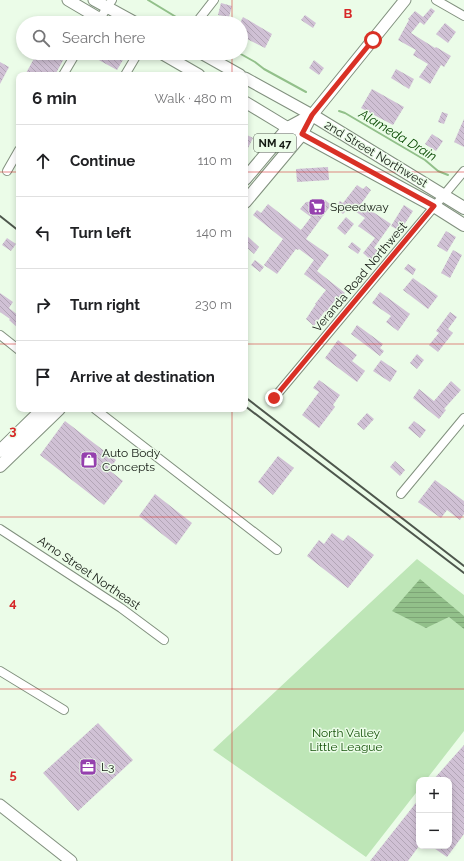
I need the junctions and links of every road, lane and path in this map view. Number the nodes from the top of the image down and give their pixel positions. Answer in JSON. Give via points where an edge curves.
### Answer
{"nodes":[{"id":1,"x":68,"y":0,"type":"edge"},
{"id":2,"x":94,"y":0,"type":"edge"},
{"id":3,"x":214,"y":0,"type":"edge"},
{"id":4,"x":405,"y":0,"type":"edge"},
{"id":5,"x":436,"y":0,"type":"edge"},
{"id":6,"x":110,"y":4,"type":"edge"},
{"id":7,"x":92,"y":16,"type":"edge"},
{"id":8,"x":104,"y":16,"type":"edge"},
{"id":9,"x":126,"y":16,"type":"edge"},
{"id":10,"x":201,"y":16,"type":"edge"},
{"id":11,"x":464,"y":16,"type":"edge"},
{"id":12,"x":72,"y":60,"type":"edge"},
{"id":13,"x":134,"y":60,"type":"edge"},
{"id":14,"x":182,"y":60,"type":"edge"},
{"id":15,"x":213,"y":60,"type":"edge"},
{"id":16,"x":65,"y":72,"type":"edge"},
{"id":17,"x":127,"y":72,"type":"edge"},
{"id":18,"x":196,"y":72,"type":"edge"},
{"id":19,"x":235,"y":72,"type":"edge"},
{"id":20,"x":248,"y":80,"type":"edge"},
{"id":21,"x":248,"y":104,"type":"edge"},
{"id":22,"x":312,"y":115,"type":"junction"},
{"id":23,"x":288,"y":128,"type":"junction"},
{"id":24,"x":302,"y":134,"type":"junction"},
{"id":25,"x":16,"y":155,"type":"edge"},
{"id":26,"x":7,"y":171,"type":"dead end"},
{"id":27,"x":464,"y":171,"type":"edge"},
{"id":28,"x":248,"y":175,"type":"edge"},
{"id":29,"x":443,"y":196,"type":"junction"},
{"id":30,"x":248,"y":198,"type":"edge"},
{"id":31,"x":434,"y":206,"type":"junction"},
{"id":32,"x":464,"y":208,"type":"edge"},
{"id":33,"x":464,"y":225,"type":"edge"},
{"id":34,"x":0,"y":335,"type":"edge"},
{"id":35,"x":16,"y":348,"type":"edge"},
{"id":36,"x":274,"y":398,"type":"dead end"},
{"id":37,"x":40,"y":412,"type":"edge"},
{"id":38,"x":56,"y":412,"type":"edge"},
{"id":39,"x":99,"y":412,"type":"edge"},
{"id":40,"x":464,"y":418,"type":"edge"},
{"id":41,"x":0,"y":451,"type":"edge"},
{"id":42,"x":0,"y":466,"type":"edge"},
{"id":43,"x":401,"y":494,"type":"dead end"},
{"id":44,"x":0,"y":529,"type":"edge"},
{"id":45,"x":277,"y":550,"type":"dead end"},
{"id":46,"x":164,"y":640,"type":"dead end"},
{"id":47,"x":0,"y":672,"type":"edge"},
{"id":48,"x":64,"y":710,"type":"dead end"},
{"id":49,"x":0,"y":804,"type":"edge"},
{"id":50,"x":71,"y":861,"type":"edge"}],
"edges":[{"from":1,"to":7,"type":"main road"},
{"from":2,"to":6,"type":"main road"},
{"from":3,"to":10,"type":"street"},
{"from":4,"to":22,"type":"main road"},
{"from":5,"to":11,"type":"street"},
{"from":6,"to":8,"type":"street"},
{"from":6,"to":9,"type":"main road"},
{"from":12,"to":16,"type":"street"},
{"from":13,"to":17,"type":"street"},
{"from":14,"to":18,"type":"main road"},
{"from":15,"to":19,"type":"main road"},
{"from":20,"to":22,"type":"main road","name":"2nd Street Northwest"},
{"from":21,"to":23,"type":"main road","name":"2nd Street Northwest"},
{"from":22,"to":23,"type":"main road","number":"NM 47"},
{"from":22,"to":24,"type":"main road"},
{"from":22,"to":29,"type":"main road","name":"2nd Street Northwest"},
{"from":23,"to":24,"type":"main road","name":"2nd Street Northwest"},
{"from":23,"to":28,"type":"main road","number":"NM 47"},
{"from":24,"to":30,"type":"main road","number":"NM 47"},
{"from":24,"to":31,"type":"main road","name":"2nd Street Northwest","number":"NM 47"},
{"from":25,"to":26,"type":"street"},
{"from":27,"to":29,"type":"street","name":"Veranda Road Northwest"},
{"from":29,"to":31,"type":"street","name":"Veranda Road Northwest"},
{"from":29,"to":32,"type":"main road","name":"2nd Street Northwest"},
{"from":31,"to":33,"type":"main road","name":"2nd Street Northwest","number":"NM 47"},
{"from":31,"to":36,"type":"street","name":"Veranda Road Northwest"},
{"from":34,"to":35,"type":"street"},
{"from":37,"to":41,"type":"main road"},
{"from":38,"to":42,"type":"main road"},
{"from":39,"to":45,"type":"street"},
{"from":40,"to":43,"type":"street"},
{"from":44,"to":46,"type":"street","name":"Arno Street Northeast","via":[[121,608]]},
{"from":47,"to":48,"type":"street"},
{"from":49,"to":50,"type":"main road"}]}
